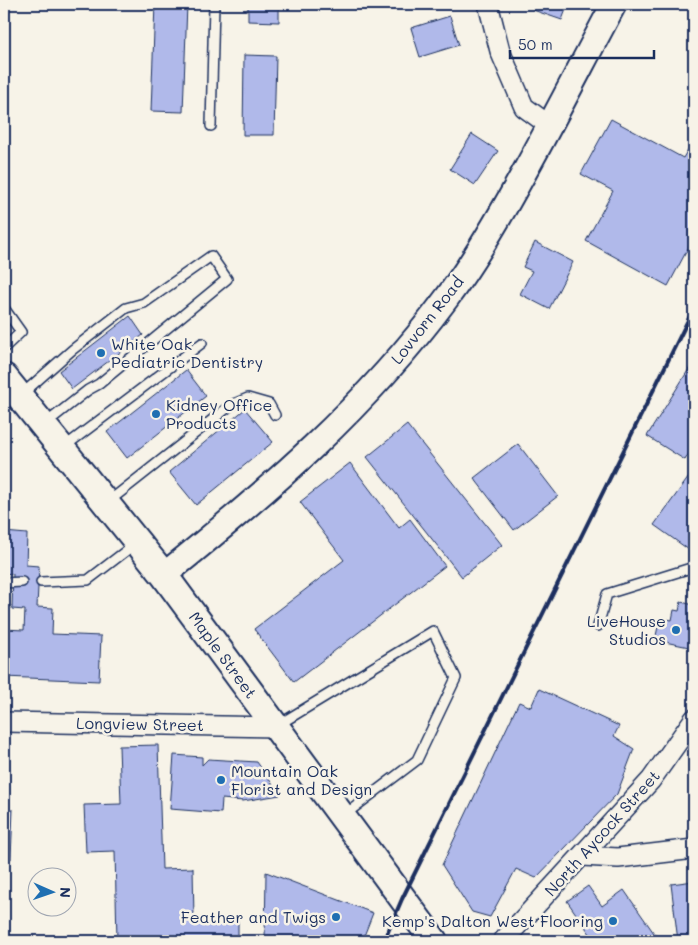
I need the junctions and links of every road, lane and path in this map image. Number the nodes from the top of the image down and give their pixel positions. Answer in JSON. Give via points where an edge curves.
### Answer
{"nodes":[{"id":1,"x":214,"y":4,"type":"edge"},
{"id":2,"x":488,"y":4,"type":"edge"},
{"id":3,"x":614,"y":4,"type":"edge"},
{"id":4,"x":211,"y":126,"type":"dead end"},
{"id":5,"x":550,"y":126,"type":"junction"},
{"id":6,"x":4,"y":308,"type":"edge"},
{"id":7,"x":202,"y":343,"type":"dead end"},
{"id":8,"x":4,"y":348,"type":"edge"},
{"id":9,"x":11,"y":390,"type":"edge"},
{"id":10,"x":275,"y":414,"type":"dead end"},
{"id":11,"x":43,"y":425,"type":"junction"},
{"id":12,"x":62,"y":449,"type":"junction"},
{"id":13,"x":106,"y":504,"type":"junction"},
{"id":14,"x":137,"y":542,"type":"junction"},
{"id":15,"x":694,"y":567,"type":"edge"},
{"id":16,"x":164,"y":575,"type":"junction"},
{"id":17,"x":22,"y":582,"type":"dead end"},
{"id":18,"x":41,"y":582,"type":"dead end"},
{"id":19,"x":4,"y":583,"type":"edge"},
{"id":20,"x":598,"y":626,"type":"dead end"},
{"id":21,"x":694,"y":719,"type":"edge"},
{"id":22,"x":4,"y":722,"type":"edge"},
{"id":23,"x":276,"y":727,"type":"junction"},
{"id":24,"x":342,"y":817,"type":"junction"},
{"id":25,"x":694,"y":849,"type":"edge"},
{"id":26,"x":583,"y":856,"type":"junction"},
{"id":27,"x":434,"y":941,"type":"edge"},
{"id":28,"x":503,"y":941,"type":"edge"}],
"edges":[{"from":1,"to":4,"type":"lane"},
{"from":2,"to":5,"type":"street","via":[[500,51],[524,107]]},
{"from":3,"to":5,"type":"street","name":"Lovvorn Road"},
{"from":5,"to":16,"type":"street","name":"Lovvorn Road","via":[[494,228],[447,298],[396,362],[339,423],[242,511]]},
{"from":6,"to":8,"type":"lane","via":[[20,332]]},
{"from":7,"to":12,"type":"lane"},
{"from":9,"to":11,"type":"main road","name":"Maple Street"},
{"from":9,"to":11,"type":"lane","via":[[72,350],[126,308],[144,303],[211,256],[227,279],[99,384]]},
{"from":10,"to":13,"type":"lane","via":[[269,404],[248,398],[231,405]]},
{"from":11,"to":12,"type":"main road","name":"Maple Street"},
{"from":12,"to":13,"type":"main road","name":"Maple Street"},
{"from":13,"to":14,"type":"main road","name":"Maple Street"},
{"from":14,"to":16,"type":"main road","name":"Maple Street"},
{"from":14,"to":18,"type":"lane","via":[[88,580]]},
{"from":15,"to":20,"type":"lane","via":[[607,594]]},
{"from":16,"to":23,"type":"main road","name":"Maple Street"},
{"from":17,"to":19,"type":"lane"},
{"from":21,"to":26,"type":"street","name":"North Aycock Street","via":[[651,780]]},
{"from":22,"to":23,"type":"street","name":"Longview Street"},
{"from":23,"to":24,"type":"main road","name":"Maple Street"},
{"from":23,"to":24,"type":"lane","via":[[432,631],[456,678],[417,760]]},
{"from":24,"to":27,"type":"main road","name":"Maple Street"},
{"from":25,"to":26,"type":"street","via":[[618,858]]},
{"from":26,"to":28,"type":"street","name":"North Aycock Street"}]}
